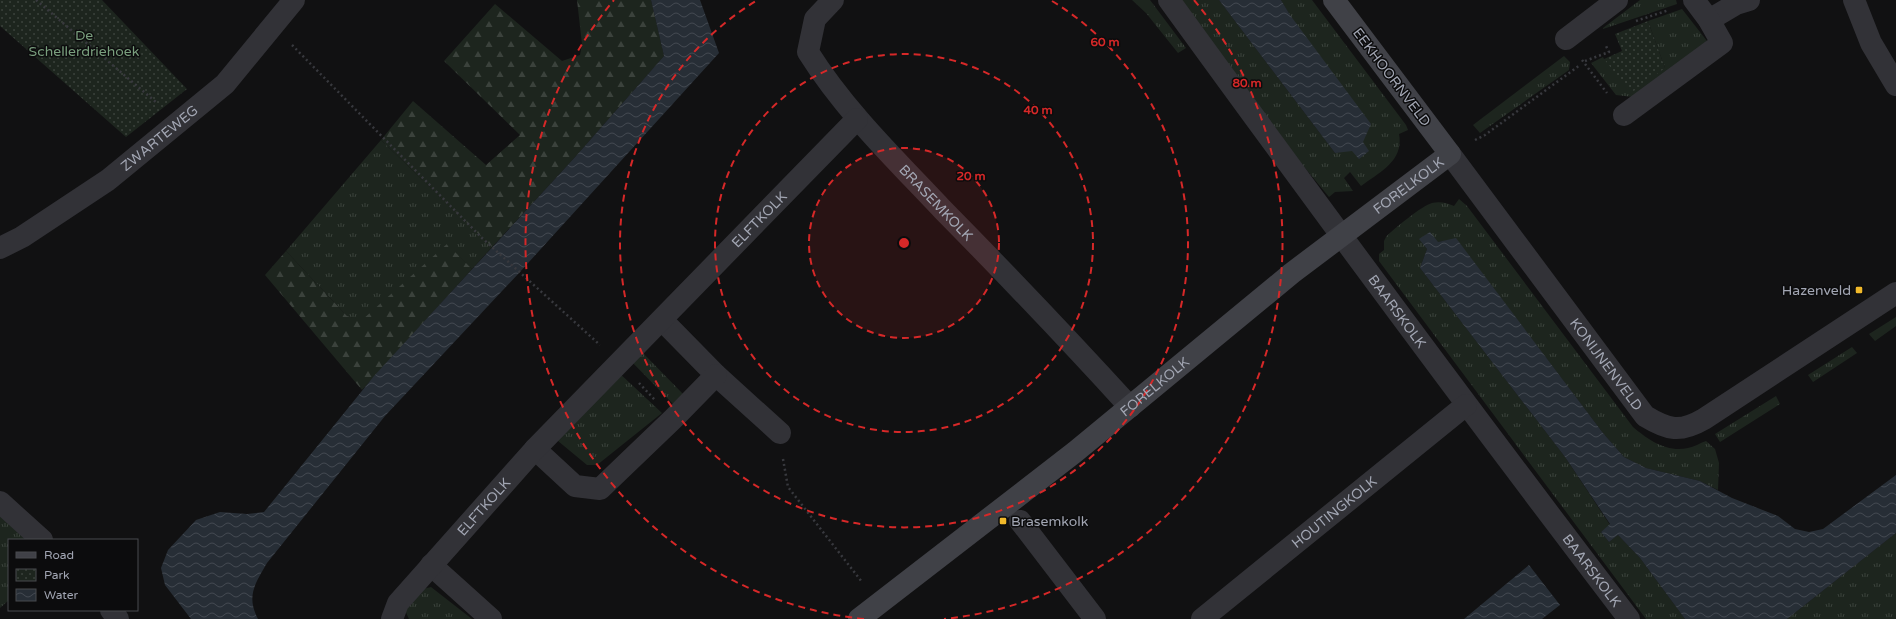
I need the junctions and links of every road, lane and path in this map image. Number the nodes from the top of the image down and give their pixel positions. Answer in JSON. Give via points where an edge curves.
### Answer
{"nodes":[{"id":1,"x":36,"y":0,"type":"edge"},
{"id":2,"x":294,"y":0,"type":"edge"},
{"id":3,"x":833,"y":0,"type":"edge"},
{"id":4,"x":1169,"y":0,"type":"edge"},
{"id":5,"x":1334,"y":0,"type":"edge"},
{"id":6,"x":1617,"y":0,"type":"edge"},
{"id":7,"x":1694,"y":0,"type":"edge"},
{"id":8,"x":1749,"y":0,"type":"edge"},
{"id":9,"x":1854,"y":0,"type":"edge"},
{"id":10,"x":1709,"y":20,"type":"junction"},
{"id":11,"x":1629,"y":24,"type":"dead end"},
{"id":12,"x":273,"y":26,"type":"junction"},
{"id":13,"x":1566,"y":39,"type":"joint"},
{"id":14,"x":1584,"y":62,"type":"junction"},
{"id":15,"x":1896,"y":85,"type":"edge"},
{"id":16,"x":1624,"y":116,"type":"joint"},
{"id":17,"x":857,"y":119,"type":"junction"},
{"id":18,"x":179,"y":122,"type":"junction"},
{"id":19,"x":1450,"y":154,"type":"junction"},
{"id":20,"x":1340,"y":237,"type":"junction"},
{"id":21,"x":0,"y":248,"type":"edge"},
{"id":22,"x":533,"y":285,"type":"dead end"},
{"id":23,"x":1896,"y":293,"type":"edge"},
{"id":24,"x":662,"y":320,"type":"junction"},
{"id":25,"x":716,"y":375,"type":"junction"},
{"id":26,"x":1466,"y":405,"type":"junction"},
{"id":27,"x":1130,"y":407,"type":"junction"},
{"id":28,"x":780,"y":433,"type":"joint"},
{"id":29,"x":536,"y":449,"type":"junction"},
{"id":30,"x":0,"y":502,"type":"edge"},
{"id":31,"x":1020,"y":521,"type":"dead end"},
{"id":32,"x":41,"y":539,"type":"edge"},
{"id":33,"x":431,"y":565,"type":"junction"},
{"id":34,"x":879,"y":604,"type":"junction"},
{"id":35,"x":112,"y":611,"type":"edge"},
{"id":36,"x":118,"y":619,"type":"edge"},
{"id":37,"x":392,"y":619,"type":"edge"},
{"id":38,"x":491,"y":619,"type":"edge"},
{"id":39,"x":859,"y":619,"type":"edge"},
{"id":40,"x":1095,"y":619,"type":"edge"},
{"id":41,"x":1202,"y":619,"type":"edge"},
{"id":42,"x":1629,"y":619,"type":"edge"}],
"edges":[{"from":1,"to":18,"type":"path"},
{"from":2,"to":12,"type":"street","name":"ZWARTEWEG"},
{"from":3,"to":17,"type":"street","name":"BRASEMKOLK","via":[[815,19],[808,52],[823,76]]},
{"from":4,"to":20,"type":"street","name":"BAARSKOLK"},
{"from":5,"to":19,"type":"street","name":"EEKHOORNVELD"},
{"from":6,"to":13,"type":"street"},
{"from":7,"to":10,"type":"street"},
{"from":7,"to":11,"type":"path"},
{"from":8,"to":10,"type":"street","via":[[1736,4]]},
{"from":9,"to":15,"type":"street","via":[[1871,43]]},
{"from":10,"to":16,"type":"street","via":[[1722,42]]},
{"from":12,"to":18,"type":"street","name":"ZWARTEWEG","via":[[225,84]]},
{"from":12,"to":22,"type":"path","via":[[482,238]]},
{"from":13,"to":14,"type":"path"},
{"from":14,"to":16,"type":"path"},
{"from":14,"to":19,"type":"path","via":[[1485,135]]},
{"from":17,"to":24,"type":"street","name":"ELFTKOLK"},
{"from":17,"to":27,"type":"street","name":"BRASEMKOLK"},
{"from":18,"to":21,"type":"street","name":"ZWARTEWEG","via":[[108,180],[22,237]]},
{"from":19,"to":20,"type":"street","name":"FORELKOLK"},
{"from":19,"to":23,"type":"street","name":"KONIJNENVELD","via":[[1645,416],[1665,428],[1693,426]]},
{"from":20,"to":26,"type":"street","name":"BAARSKOLK"},
{"from":20,"to":27,"type":"street","name":"FORELKOLK","via":[[1292,273]]},
{"from":24,"to":25,"type":"street"},
{"from":24,"to":29,"type":"street","name":"ELFTKOLK"},
{"from":25,"to":28,"type":"street"},
{"from":25,"to":29,"type":"street","via":[[600,489],[575,486]]},
{"from":26,"to":41,"type":"street","name":"HOUTINGKOLK"},
{"from":26,"to":42,"type":"street","name":"BAARSKOLK"},
{"from":27,"to":34,"type":"street","name":"FORELKOLK"},
{"from":28,"to":34,"type":"path","via":[[788,487]]},
{"from":29,"to":33,"type":"street","name":"ELFTKOLK"},
{"from":30,"to":32,"type":"street"},
{"from":31,"to":40,"type":"street"},
{"from":33,"to":37,"type":"street","name":"ELFTKOLK","via":[[398,603]]},
{"from":33,"to":38,"type":"street"},
{"from":34,"to":39,"type":"street","name":"FORELKOLK"},
{"from":35,"to":36,"type":"street"}]}
